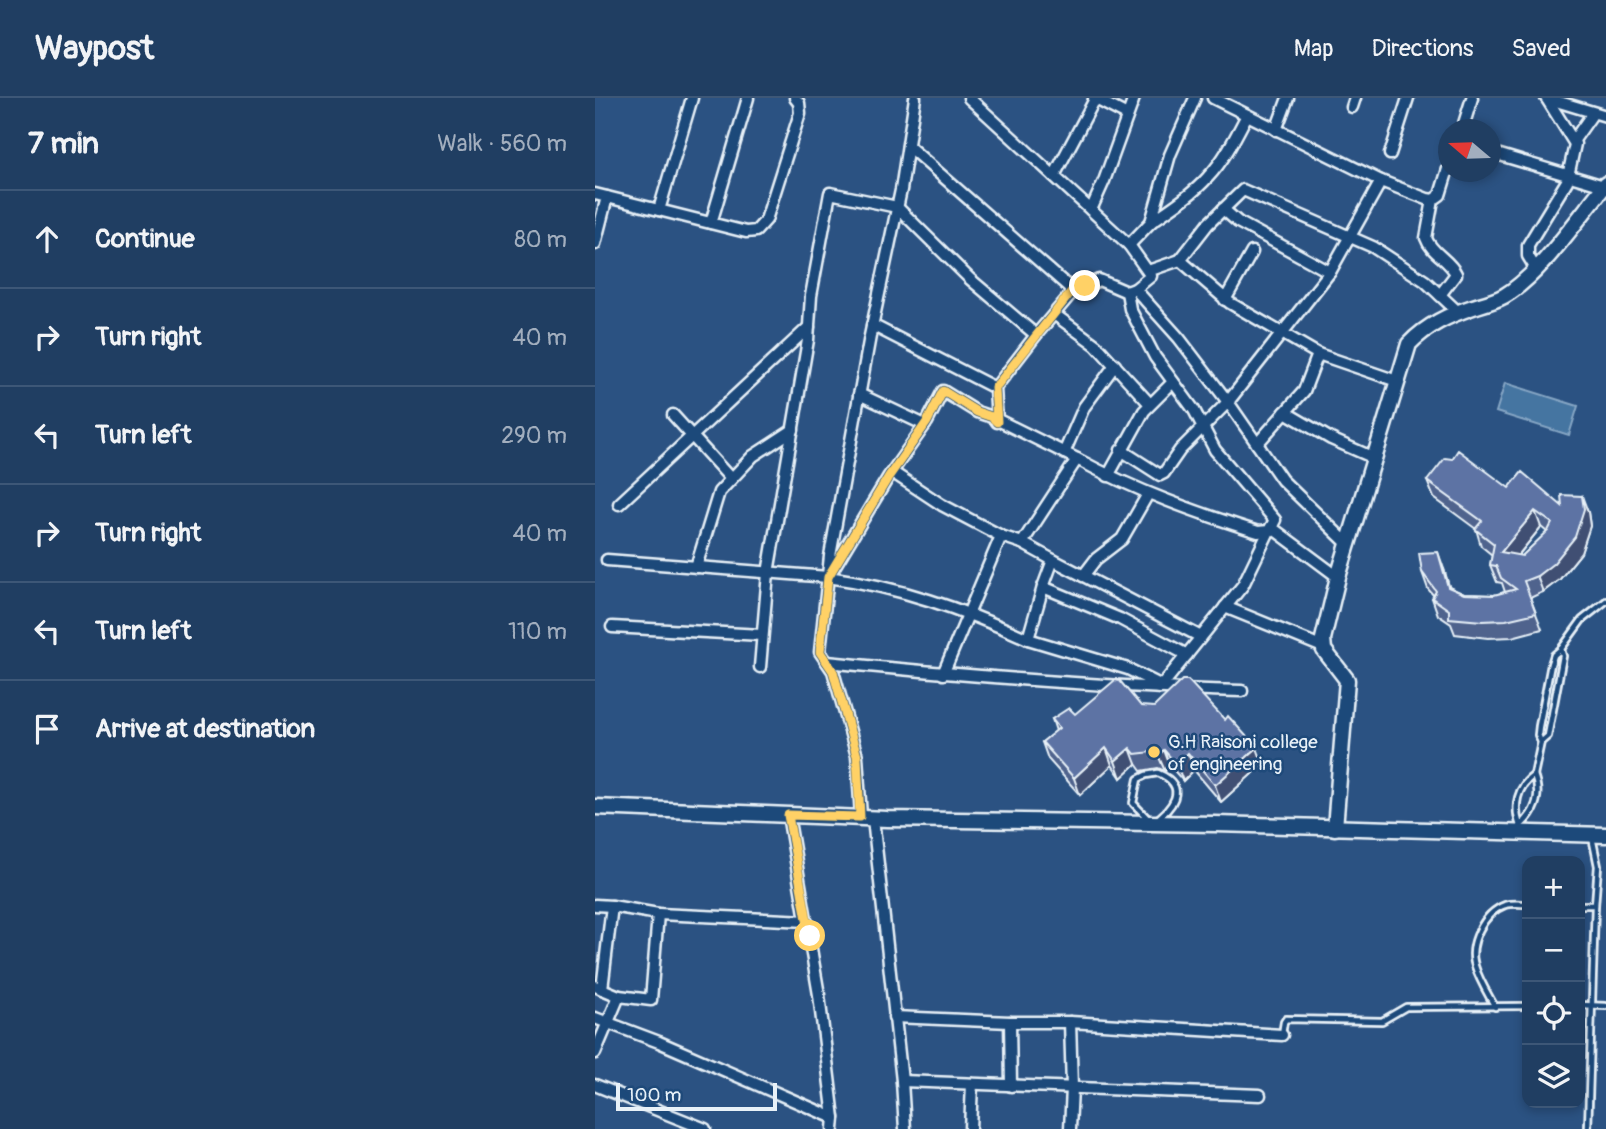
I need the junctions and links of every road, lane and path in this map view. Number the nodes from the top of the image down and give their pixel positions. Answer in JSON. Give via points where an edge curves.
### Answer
{"nodes":[{"id":1,"x":692,"y":98,"type":"edge"},
{"id":2,"x":748,"y":98,"type":"edge"},
{"id":3,"x":795,"y":98,"type":"edge"},
{"id":4,"x":915,"y":98,"type":"edge"},
{"id":5,"x":1095,"y":98,"type":"edge"},
{"id":6,"x":1134,"y":98,"type":"edge"},
{"id":7,"x":1195,"y":98,"type":"edge"},
{"id":8,"x":1213,"y":98,"type":"edge"},
{"id":9,"x":1288,"y":98,"type":"edge"},
{"id":10,"x":1408,"y":98,"type":"edge"},
{"id":11,"x":1472,"y":98,"type":"edge"},
{"id":12,"x":1546,"y":98,"type":"edge"},
{"id":13,"x":972,"y":99,"type":"edge"},
{"id":14,"x":1602,"y":114,"type":"edge"},
{"id":15,"x":1127,"y":115,"type":"junction"},
{"id":16,"x":1247,"y":115,"type":"junction"},
{"id":17,"x":1465,"y":119,"type":"edge"},
{"id":18,"x":1276,"y":130,"type":"junction"},
{"id":19,"x":1574,"y":140,"type":"junction"},
{"id":20,"x":908,"y":146,"type":"junction"},
{"id":21,"x":1390,"y":154,"type":"dead end"},
{"id":22,"x":1501,"y":155,"type":"edge"},
{"id":23,"x":1054,"y":176,"type":"junction"},
{"id":24,"x":1569,"y":176,"type":"junction"},
{"id":25,"x":1381,"y":181,"type":"junction"},
{"id":26,"x":1444,"y":182,"type":"edge"},
{"id":27,"x":1605,"y":185,"type":"edge"},
{"id":28,"x":595,"y":194,"type":"edge"},
{"id":29,"x":607,"y":197,"type":"junction"},
{"id":30,"x":1433,"y":201,"type":"junction"},
{"id":31,"x":897,"y":207,"type":"junction"},
{"id":32,"x":1223,"y":209,"type":"junction"},
{"id":33,"x":659,"y":210,"type":"junction"},
{"id":34,"x":1091,"y":210,"type":"junction"},
{"id":35,"x":1151,"y":222,"type":"junction"},
{"id":36,"x":711,"y":223,"type":"junction"},
{"id":37,"x":1351,"y":237,"type":"junction"},
{"id":38,"x":595,"y":244,"type":"edge"},
{"id":39,"x":1129,"y":245,"type":"junction"},
{"id":40,"x":1252,"y":252,"type":"dead end"},
{"id":41,"x":1180,"y":260,"type":"junction"},
{"id":42,"x":1536,"y":269,"type":"junction"},
{"id":43,"x":1148,"y":271,"type":"junction"},
{"id":44,"x":1330,"y":272,"type":"junction"},
{"id":45,"x":1131,"y":291,"type":"junction"},
{"id":46,"x":1071,"y":292,"type":"junction"},
{"id":47,"x":1440,"y":295,"type":"junction"},
{"id":48,"x":1225,"y":300,"type":"junction"},
{"id":49,"x":1458,"y":312,"type":"junction"},
{"id":50,"x":1054,"y":314,"type":"junction"},
{"id":51,"x":872,"y":325,"type":"junction"},
{"id":52,"x":809,"y":327,"type":"junction"},
{"id":53,"x":1282,"y":332,"type":"junction"},
{"id":54,"x":1036,"y":335,"type":"junction"},
{"id":55,"x":1318,"y":354,"type":"junction"},
{"id":56,"x":1115,"y":365,"type":"junction"},
{"id":57,"x":1397,"y":381,"type":"junction"},
{"id":58,"x":1173,"y":382,"type":"junction"},
{"id":59,"x":995,"y":388,"type":"junction"},
{"id":60,"x":859,"y":394,"type":"junction"},
{"id":61,"x":1228,"y":402,"type":"junction"},
{"id":62,"x":1150,"y":404,"type":"junction"},
{"id":63,"x":1285,"y":412,"type":"junction"},
{"id":64,"x":673,"y":415,"type":"dead end"},
{"id":65,"x":997,"y":422,"type":"junction"},
{"id":66,"x":925,"y":425,"type":"junction"},
{"id":67,"x":1203,"y":428,"type":"junction"},
{"id":68,"x":793,"y":430,"type":"junction"},
{"id":69,"x":693,"y":435,"type":"junction"},
{"id":70,"x":1257,"y":444,"type":"junction"},
{"id":71,"x":1121,"y":450,"type":"junction"},
{"id":72,"x":1064,"y":453,"type":"junction"},
{"id":73,"x":1374,"y":458,"type":"junction"},
{"id":74,"x":1077,"y":459,"type":"junction"},
{"id":75,"x":892,"y":472,"type":"junction"},
{"id":76,"x":1108,"y":476,"type":"junction"},
{"id":77,"x":731,"y":479,"type":"junction"},
{"id":78,"x":1148,"y":494,"type":"junction"},
{"id":79,"x":619,"y":504,"type":"dead end"},
{"id":80,"x":1270,"y":529,"type":"junction"},
{"id":81,"x":1001,"y":536,"type":"junction"},
{"id":82,"x":1021,"y":543,"type":"junction"},
{"id":83,"x":1348,"y":544,"type":"junction"},
{"id":84,"x":1053,"y":560,"type":"junction"},
{"id":85,"x":607,"y":561,"type":"dead end"},
{"id":86,"x":696,"y":567,"type":"junction"},
{"id":87,"x":768,"y":573,"type":"junction"},
{"id":88,"x":1083,"y":576,"type":"junction"},
{"id":89,"x":828,"y":577,"type":"junction"},
{"id":90,"x":1338,"y":577,"type":"junction"},
{"id":91,"x":1043,"y":587,"type":"junction"},
{"id":92,"x":1606,"y":601,"type":"edge"},
{"id":93,"x":1225,"y":607,"type":"junction"},
{"id":94,"x":969,"y":612,"type":"junction"},
{"id":95,"x":612,"y":626,"type":"dead end"},
{"id":96,"x":762,"y":635,"type":"junction"},
{"id":97,"x":1201,"y":637,"type":"junction"},
{"id":98,"x":1028,"y":639,"type":"junction"},
{"id":99,"x":1323,"y":647,"type":"junction"},
{"id":100,"x":1560,"y":649,"type":"junction"},
{"id":101,"x":1187,"y":655,"type":"junction"},
{"id":102,"x":827,"y":662,"type":"junction"},
{"id":103,"x":760,"y":667,"type":"dead end"},
{"id":104,"x":943,"y":674,"type":"junction"},
{"id":105,"x":1161,"y":687,"type":"junction"},
{"id":106,"x":1242,"y":691,"type":"dead end"},
{"id":107,"x":1541,"y":742,"type":"junction"},
{"id":108,"x":1534,"y":775,"type":"junction"},
{"id":109,"x":595,"y":807,"type":"edge"},
{"id":110,"x":788,"y":815,"type":"junction"},
{"id":111,"x":867,"y":818,"type":"junction"},
{"id":112,"x":1151,"y":823,"type":"junction"},
{"id":113,"x":1335,"y":828,"type":"junction"},
{"id":114,"x":1519,"y":829,"type":"junction"},
{"id":115,"x":1599,"y":835,"type":"edge"},
{"id":116,"x":1522,"y":904,"type":"edge"},
{"id":117,"x":595,"y":905,"type":"edge"},
{"id":118,"x":1585,"y":905,"type":"edge"},
{"id":119,"x":1595,"y":905,"type":"junction"},
{"id":120,"x":612,"y":906,"type":"junction"},
{"id":121,"x":659,"y":914,"type":"junction"},
{"id":122,"x":807,"y":921,"type":"junction"},
{"id":123,"x":598,"y":988,"type":"edge"},
{"id":124,"x":618,"y":996,"type":"junction"},
{"id":125,"x":1585,"y":1005,"type":"edge"},
{"id":126,"x":1593,"y":1005,"type":"junction"},
{"id":127,"x":1522,"y":1006,"type":"edge"},
{"id":128,"x":1606,"y":1006,"type":"edge"},
{"id":129,"x":1495,"y":1007,"type":"junction"},
{"id":130,"x":894,"y":1017,"type":"junction"},
{"id":131,"x":595,"y":1018,"type":"edge"},
{"id":132,"x":1010,"y":1022,"type":"junction"},
{"id":133,"x":1070,"y":1022,"type":"junction"},
{"id":134,"x":607,"y":1023,"type":"junction"},
{"id":135,"x":1282,"y":1035,"type":"joint"},
{"id":136,"x":595,"y":1053,"type":"edge"},
{"id":137,"x":902,"y":1081,"type":"junction"},
{"id":138,"x":972,"y":1084,"type":"junction"},
{"id":139,"x":595,"y":1085,"type":"edge"},
{"id":140,"x":1011,"y":1086,"type":"junction"},
{"id":141,"x":1072,"y":1088,"type":"junction"},
{"id":142,"x":1260,"y":1096,"type":"dead end"},
{"id":143,"x":833,"y":1123,"type":"edge"},
{"id":144,"x":705,"y":1129,"type":"edge"},
{"id":145,"x":905,"y":1129,"type":"edge"},
{"id":146,"x":970,"y":1129,"type":"edge"},
{"id":147,"x":1070,"y":1129,"type":"edge"},
{"id":148,"x":1588,"y":1129,"type":"edge"}],
"edges":[{"from":1,"to":33,"type":"street"},
{"from":2,"to":36,"type":"street"},
{"from":3,"to":36,"type":"street","via":[[800,113],[763,225],[746,232]]},
{"from":4,"to":20,"type":"street"},
{"from":5,"to":15,"type":"street"},
{"from":5,"to":23,"type":"street"},
{"from":6,"to":15,"type":"street"},
{"from":7,"to":35,"type":"street","via":[[1170,155]]},
{"from":8,"to":16,"type":"street"},
{"from":9,"to":18,"type":"street"},
{"from":10,"to":21,"type":"street"},
{"from":11,"to":17,"type":"street"},
{"from":12,"to":14,"type":"street"},
{"from":12,"to":19,"type":"street"},
{"from":13,"to":23,"type":"street"},
{"from":14,"to":19,"type":"street"},
{"from":15,"to":34,"type":"street"},
{"from":16,"to":18,"type":"street"},
{"from":16,"to":35,"type":"street","via":[[1209,176]]},
{"from":18,"to":25,"type":"street"},
{"from":19,"to":24,"type":"street"},
{"from":20,"to":31,"type":"street"},
{"from":20,"to":46,"type":"street"},
{"from":22,"to":24,"type":"street"},
{"from":23,"to":34,"type":"street"},
{"from":24,"to":27,"type":"street"},
{"from":24,"to":42,"type":"street","via":[[1528,246]]},
{"from":25,"to":30,"type":"street"},
{"from":25,"to":37,"type":"street"},
{"from":26,"to":30,"type":"street"},
{"from":27,"to":42,"type":"street"},
{"from":28,"to":29,"type":"street"},
{"from":29,"to":33,"type":"street"},
{"from":29,"to":38,"type":"street"},
{"from":30,"to":47,"type":"street","via":[[1426,238],[1456,274]]},
{"from":31,"to":51,"type":"street"},
{"from":31,"to":52,"type":"street","via":[[830,193]]},
{"from":31,"to":54,"type":"street","via":[[970,279]]},
{"from":32,"to":37,"type":"street","via":[[1243,190]]},
{"from":32,"to":41,"type":"street"},
{"from":32,"to":44,"type":"street","via":[[1238,222]]},
{"from":33,"to":36,"type":"street"},
{"from":34,"to":39,"type":"street"},
{"from":35,"to":39,"type":"street"},
{"from":37,"to":44,"type":"street"},
{"from":37,"to":47,"type":"street","via":[[1400,262]]},
{"from":39,"to":43,"type":"street"},
{"from":40,"to":48,"type":"street"},
{"from":41,"to":43,"type":"street"},
{"from":41,"to":48,"type":"street"},
{"from":42,"to":49,"type":"street","via":[[1501,298]]},
{"from":43,"to":45,"type":"street","via":[[1151,276]]},
{"from":44,"to":53,"type":"street"},
{"from":45,"to":46,"type":"street","via":[[1099,280]]},
{"from":45,"to":58,"type":"street","via":[[1130,309]]},
{"from":45,"to":61,"type":"street","via":[[1179,338]]},
{"from":46,"to":50,"type":"street"},
{"from":47,"to":49,"type":"street"},
{"from":48,"to":53,"type":"street"},
{"from":49,"to":57,"type":"street","via":[[1423,329],[1409,344]]},
{"from":50,"to":54,"type":"street"},
{"from":50,"to":56,"type":"street","via":[[1089,338]]},
{"from":51,"to":59,"type":"street"},
{"from":51,"to":60,"type":"street"},
{"from":52,"to":68,"type":"street"},
{"from":52,"to":69,"type":"street"},
{"from":53,"to":55,"type":"street"},
{"from":53,"to":61,"type":"street"},
{"from":54,"to":59,"type":"street"},
{"from":55,"to":57,"type":"street"},
{"from":55,"to":63,"type":"street","via":[[1306,387]]},
{"from":56,"to":62,"type":"street"},
{"from":56,"to":72,"type":"street","via":[[1084,407]]},
{"from":57,"to":73,"type":"street"},
{"from":58,"to":62,"type":"street"},
{"from":58,"to":67,"type":"street"},
{"from":59,"to":65,"type":"street"},
{"from":60,"to":66,"type":"street"},
{"from":60,"to":89,"type":"street"},
{"from":61,"to":67,"type":"street"},
{"from":61,"to":70,"type":"street"},
{"from":62,"to":71,"type":"street"},
{"from":63,"to":70,"type":"street"},
{"from":63,"to":73,"type":"street"},
{"from":64,"to":69,"type":"street"},
{"from":65,"to":66,"type":"street","via":[[943,391]]},
{"from":65,"to":72,"type":"street"},
{"from":66,"to":75,"type":"street"},
{"from":67,"to":71,"type":"street","via":[[1162,475]]},
{"from":67,"to":80,"type":"street","via":[[1215,450],[1275,520]]},
{"from":68,"to":77,"type":"street","via":[[753,456]]},
{"from":68,"to":87,"type":"street"},
{"from":69,"to":77,"type":"street"},
{"from":69,"to":79,"type":"street"},
{"from":70,"to":83,"type":"street","via":[[1293,492]]},
{"from":71,"to":76,"type":"street"},
{"from":72,"to":74,"type":"street"},
{"from":73,"to":83,"type":"street"},
{"from":74,"to":76,"type":"street"},
{"from":74,"to":82,"type":"street"},
{"from":75,"to":81,"type":"street","via":[[952,512]]},
{"from":75,"to":89,"type":"street"},
{"from":76,"to":78,"type":"street"},
{"from":77,"to":86,"type":"street","via":[[719,492]]},
{"from":78,"to":80,"type":"street","via":[[1258,532]]},
{"from":78,"to":88,"type":"street","via":[[1122,539]]},
{"from":80,"to":90,"type":"street"},
{"from":80,"to":93,"type":"street","via":[[1243,585]]},
{"from":81,"to":82,"type":"street"},
{"from":81,"to":94,"type":"street"},
{"from":82,"to":84,"type":"street"},
{"from":83,"to":90,"type":"street"},
{"from":84,"to":88,"type":"street"},
{"from":84,"to":91,"type":"street"},
{"from":85,"to":86,"type":"street"},
{"from":86,"to":87,"type":"street"},
{"from":87,"to":89,"type":"street"},
{"from":87,"to":96,"type":"street"},
{"from":88,"to":97,"type":"street"},
{"from":89,"to":94,"type":"street","via":[[869,583]]},
{"from":89,"to":102,"type":"street","via":[[820,652]]},
{"from":90,"to":99,"type":"street"},
{"from":91,"to":98,"type":"street"},
{"from":91,"to":101,"type":"street","via":[[1120,619]]},
{"from":92,"to":100,"type":"lane","via":[[1582,620]]},
{"from":93,"to":97,"type":"street"},
{"from":93,"to":99,"type":"street"},
{"from":94,"to":98,"type":"street"},
{"from":94,"to":104,"type":"street"},
{"from":95,"to":96,"type":"street"},
{"from":96,"to":103,"type":"street"},
{"from":97,"to":101,"type":"street"},
{"from":98,"to":105,"type":"street","via":[[1128,669]]},
{"from":99,"to":113,"type":"street","via":[[1347,680]]},
{"from":100,"to":107,"type":"lane","via":[[1551,664],[1538,735]]},
{"from":100,"to":107,"type":"lane","via":[[1563,656],[1548,736]]},
{"from":101,"to":105,"type":"street"},
{"from":102,"to":104,"type":"street"},
{"from":102,"to":111,"type":"street","via":[[857,756]]},
{"from":104,"to":105,"type":"street"},
{"from":105,"to":106,"type":"street"},
{"from":107,"to":108,"type":"lane"},
{"from":108,"to":114,"type":"lane","via":[[1520,792],[1515,812]]},
{"from":108,"to":114,"type":"lane","via":[[1539,787],[1532,816]]},
{"from":109,"to":110,"type":"street"},
{"from":110,"to":111,"type":"street"},
{"from":110,"to":122,"type":"street"},
{"from":111,"to":112,"type":"street"},
{"from":111,"to":130,"type":"street"},
{"from":112,"to":112,"type":"lane","via":[[1173,806],[1175,795],[1168,777],[1158,773],[1138,779],[1133,803]]},
{"from":112,"to":113,"type":"street"},
{"from":113,"to":114,"type":"street"},
{"from":114,"to":115,"type":"street"},
{"from":115,"to":119,"type":"lane"},
{"from":116,"to":129,"type":"lane","via":[[1499,908],[1474,943],[1475,967]]},
{"from":117,"to":120,"type":"street"},
{"from":118,"to":119,"type":"lane"},
{"from":119,"to":126,"type":"lane"},
{"from":120,"to":121,"type":"street"},
{"from":120,"to":123,"type":"street"},
{"from":121,"to":122,"type":"street"},
{"from":121,"to":124,"type":"street","via":[[651,1000]]},
{"from":122,"to":143,"type":"street"},
{"from":123,"to":124,"type":"street"},
{"from":124,"to":134,"type":"street"},
{"from":125,"to":126,"type":"lane"},
{"from":126,"to":128,"type":"lane"},
{"from":126,"to":148,"type":"lane"},
{"from":127,"to":129,"type":"lane"},
{"from":129,"to":135,"type":"lane","via":[[1406,1007],[1382,1021],[1286,1019]]},
{"from":130,"to":132,"type":"street"},
{"from":130,"to":137,"type":"street"},
{"from":131,"to":134,"type":"street"},
{"from":132,"to":133,"type":"street"},
{"from":132,"to":140,"type":"street"},
{"from":133,"to":135,"type":"street"},
{"from":133,"to":141,"type":"street"},
{"from":134,"to":136,"type":"street"},
{"from":134,"to":143,"type":"street","via":[[659,1042]]},
{"from":137,"to":138,"type":"street"},
{"from":137,"to":145,"type":"street"},
{"from":138,"to":140,"type":"street"},
{"from":138,"to":146,"type":"street"},
{"from":139,"to":144,"type":"street"},
{"from":140,"to":141,"type":"street"},
{"from":141,"to":142,"type":"street"},
{"from":141,"to":147,"type":"street"}]}
